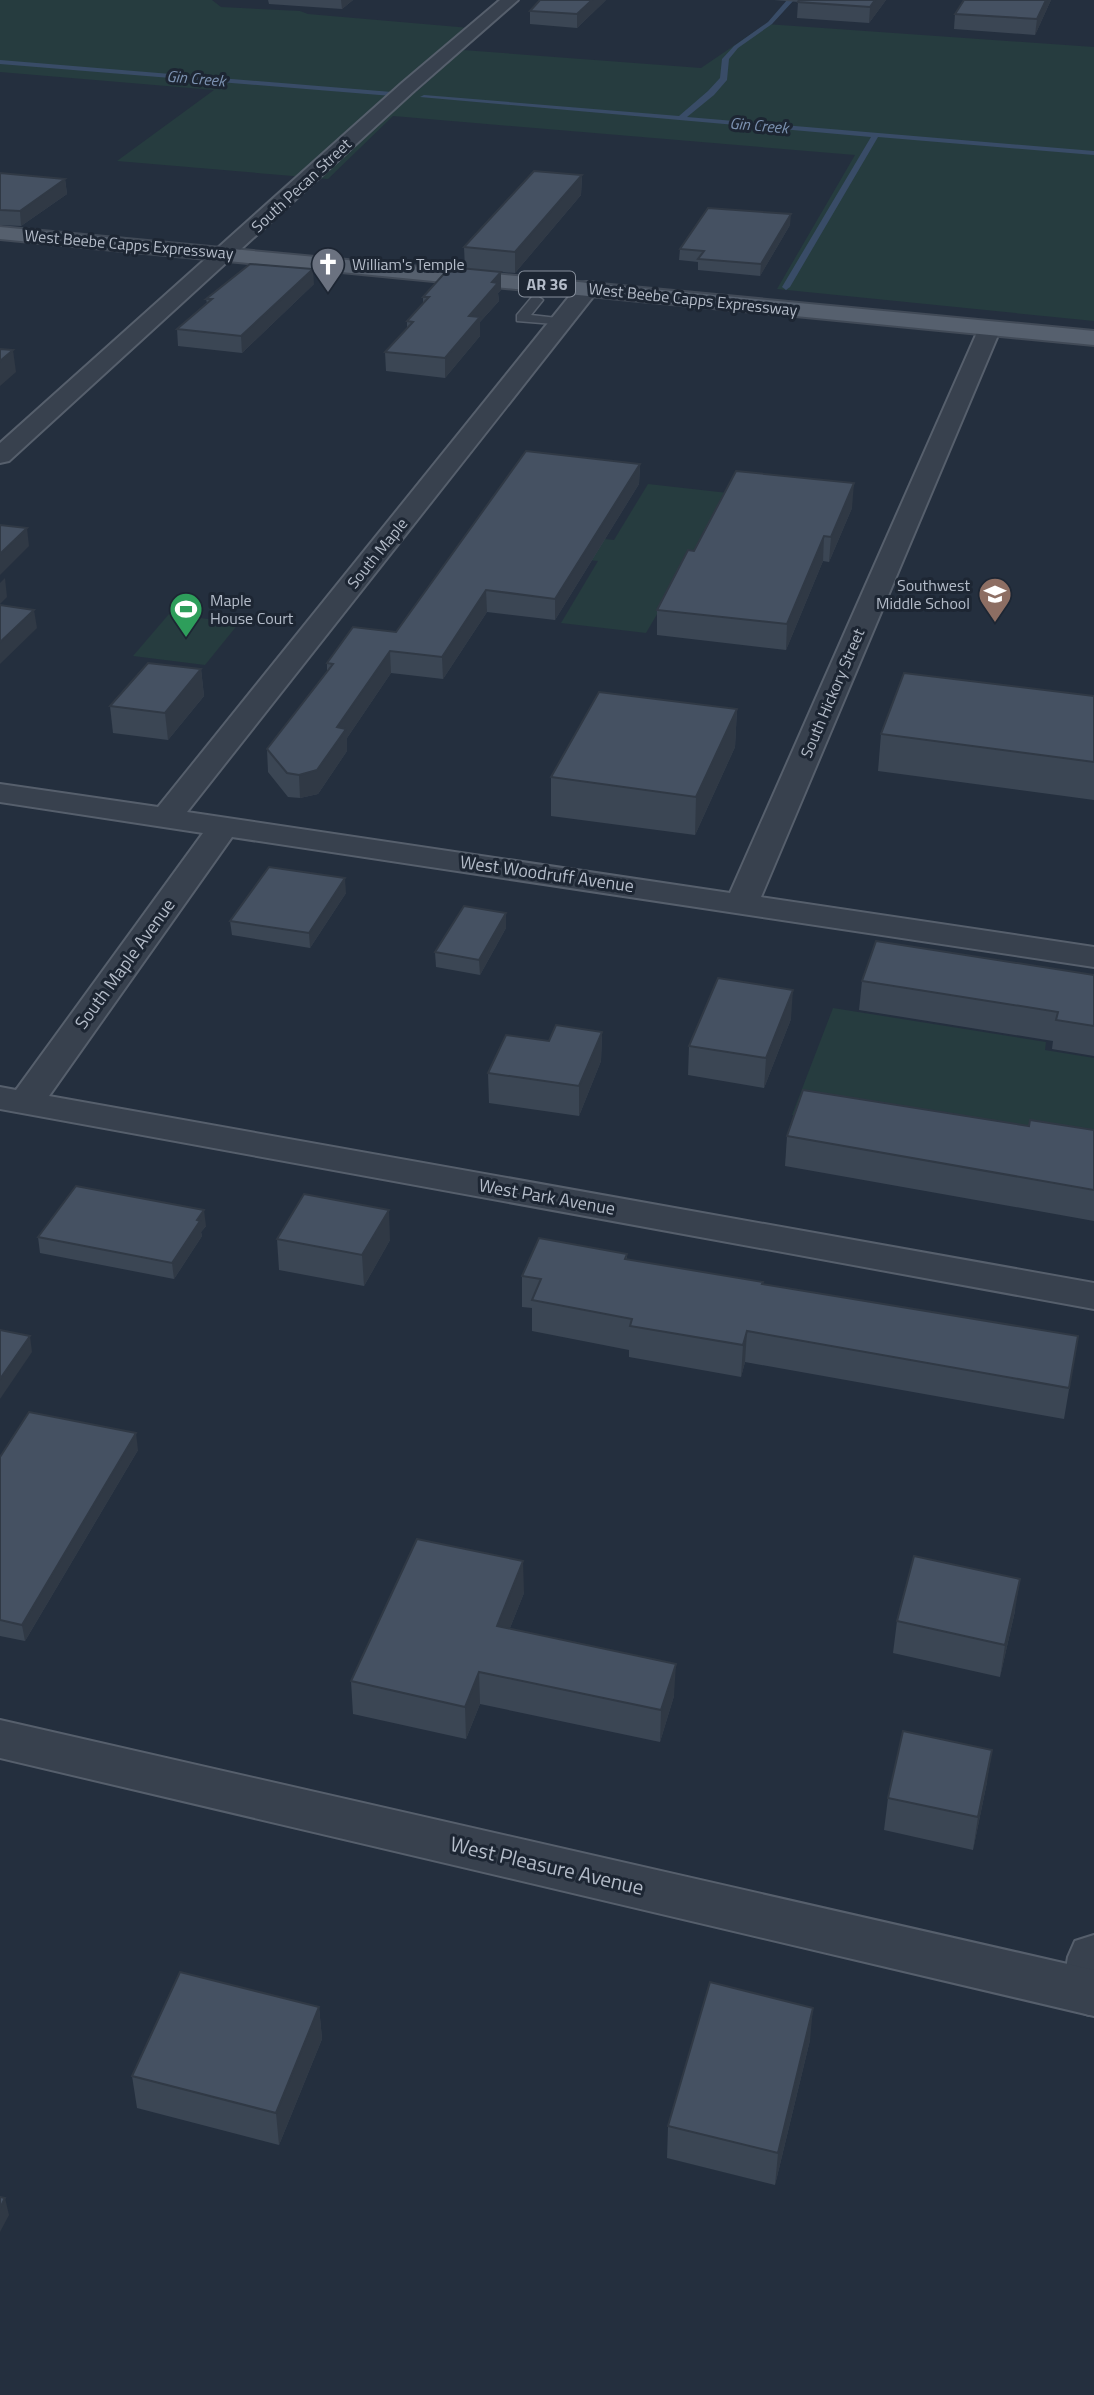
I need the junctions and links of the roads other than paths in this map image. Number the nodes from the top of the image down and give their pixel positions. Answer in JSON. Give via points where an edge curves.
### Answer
{"nodes":[{"id":1,"x":510,"y":0,"type":"edge"},
{"id":2,"x":0,"y":233,"type":"edge"},
{"id":3,"x":227,"y":253,"type":"junction"},
{"id":4,"x":589,"y":288,"type":"junction"},
{"id":5,"x":537,"y":300,"type":"dead end"},
{"id":6,"x":561,"y":322,"type":"junction"},
{"id":7,"x":989,"y":328,"type":"junction"},
{"id":8,"x":1094,"y":338,"type":"edge"},
{"id":9,"x":0,"y":456,"type":"edge"},
{"id":10,"x":0,"y":793,"type":"edge"},
{"id":11,"x":166,"y":818,"type":"junction"},
{"id":12,"x":224,"y":826,"type":"junction"},
{"id":13,"x":742,"y":903,"type":"junction"},
{"id":14,"x":1094,"y":957,"type":"edge"},
{"id":15,"x":13,"y":1100,"type":"edge"},
{"id":16,"x":1094,"y":1296,"type":"edge"},
{"id":17,"x":0,"y":1739,"type":"edge"},
{"id":18,"x":1092,"y":1980,"type":"edge"}],
"edges":[{"from":1,"to":3,"type":"street","name":"South Pecan Street"},
{"from":2,"to":3,"type":"main road","name":"West Beebe Capps Expressway","number":"AR 36"},
{"from":3,"to":4,"type":"main road","name":"West Beebe Capps Expressway","number":"AR 36"},
{"from":3,"to":9,"type":"street","name":"South Pecan Street"},
{"from":4,"to":6,"type":"street","name":"South Maple"},
{"from":4,"to":7,"type":"main road","name":"West Beebe Capps Expressway","number":"AR 36"},
{"from":5,"to":6,"type":"lane","via":[[522,318]]},
{"from":6,"to":11,"type":"street","name":"South Maple"},
{"from":7,"to":8,"type":"main road","name":"West Beebe Capps Expressway","number":"AR 36"},
{"from":7,"to":13,"type":"street","name":"South Hickory Street"},
{"from":10,"to":11,"type":"street","name":"West Woodruff Avenue"},
{"from":11,"to":12,"type":"street","name":"West Woodruff Avenue"},
{"from":12,"to":13,"type":"street","name":"West Woodruff Avenue"},
{"from":12,"to":15,"type":"street","name":"South Maple Avenue"},
{"from":13,"to":14,"type":"street","name":"West Woodruff Avenue"},
{"from":15,"to":16,"type":"street","name":"West Park Avenue"},
{"from":17,"to":18,"type":"street","name":"West Pleasure Avenue"}]}
